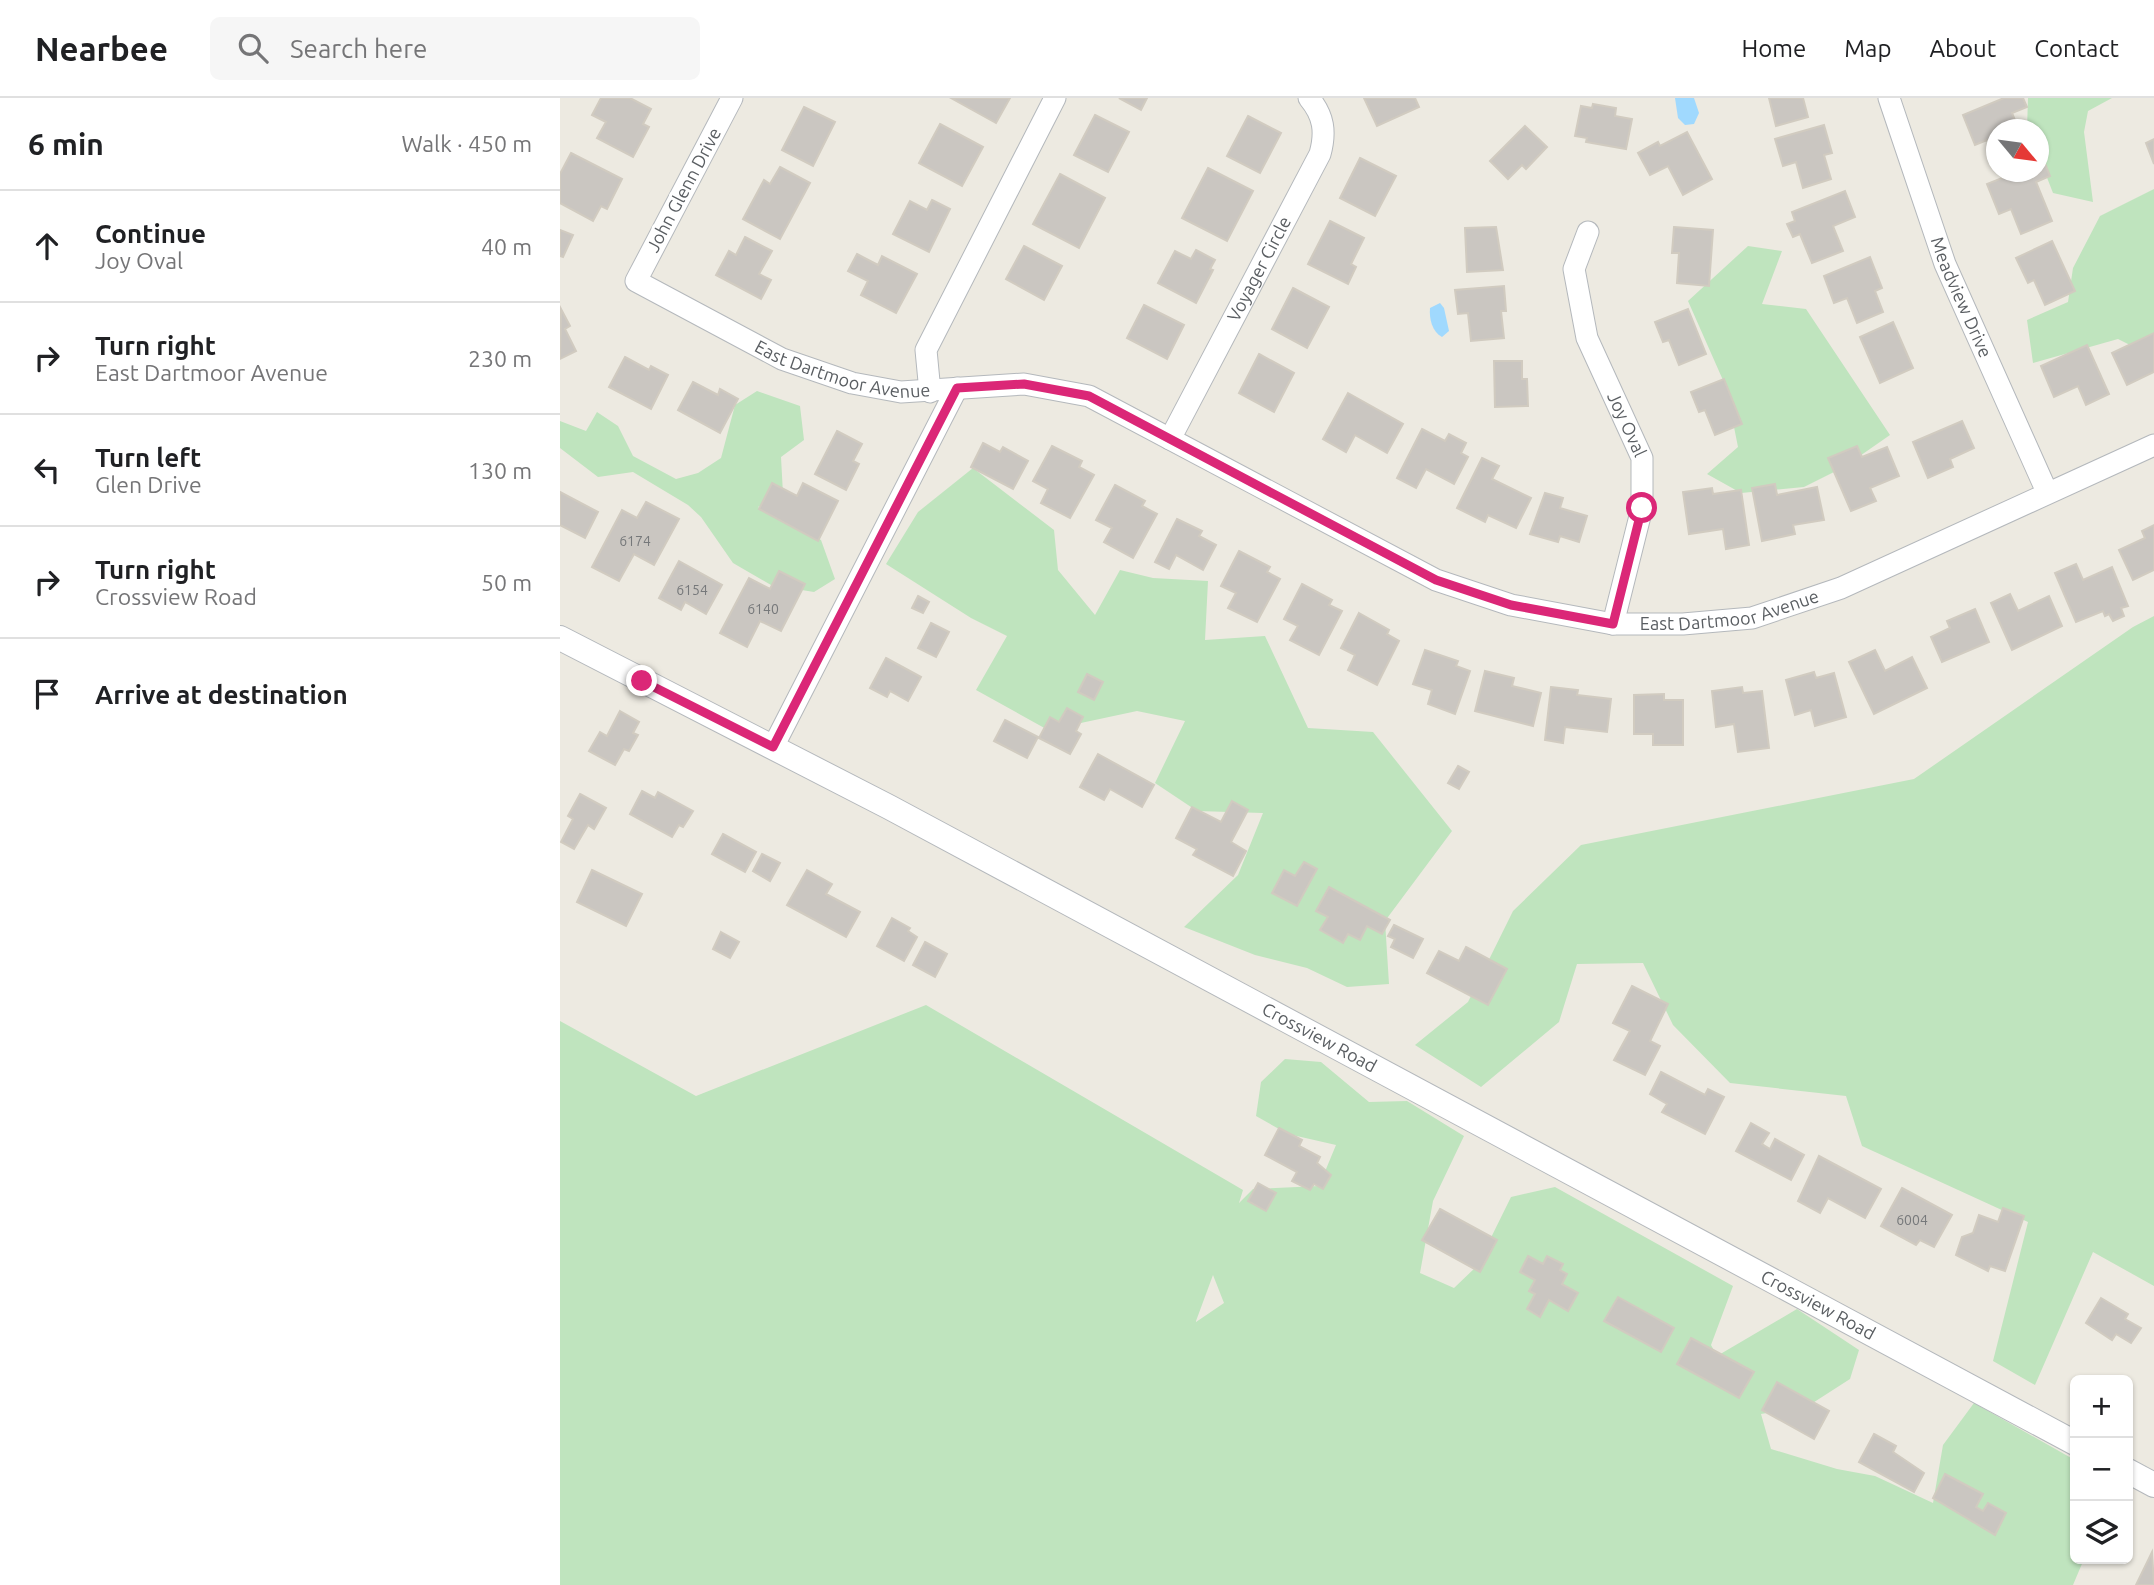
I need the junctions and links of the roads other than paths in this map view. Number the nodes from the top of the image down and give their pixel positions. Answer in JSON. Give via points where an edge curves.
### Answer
{"nodes":[{"id":1,"x":732,"y":98,"type":"edge"},
{"id":2,"x":1055,"y":98,"type":"edge"},
{"id":3,"x":1309,"y":98,"type":"edge"},
{"id":4,"x":1889,"y":98,"type":"edge"},
{"id":5,"x":1588,"y":232,"type":"dead end"},
{"id":6,"x":636,"y":281,"type":"joint"},
{"id":7,"x":957,"y":388,"type":"junction"},
{"id":8,"x":930,"y":392,"type":"junction"},
{"id":9,"x":1170,"y":439,"type":"junction"},
{"id":10,"x":2154,"y":446,"type":"edge"},
{"id":11,"x":2047,"y":492,"type":"junction"},
{"id":12,"x":1613,"y":624,"type":"junction"},
{"id":13,"x":560,"y":638,"type":"edge"},
{"id":14,"x":773,"y":747,"type":"junction"},
{"id":15,"x":2070,"y":1440,"type":"edge"},
{"id":16,"x":2133,"y":1474,"type":"edge"},
{"id":17,"x":2154,"y":1485,"type":"edge"}],
"edges":[{"from":1,"to":6,"type":"street","name":"John Glenn Drive"},
{"from":2,"to":8,"type":"street","via":[[926,350]]},
{"from":3,"to":9,"type":"street","name":"Voyager Circle","via":[[1318,108],[1326,133],[1320,154]]},
{"from":4,"to":11,"type":"street","name":"Meadview Drive","via":[[1945,264]]},
{"from":5,"to":12,"type":"street","name":"Joy Oval","via":[[1574,269],[1587,338],[1642,458],[1642,508]]},
{"from":6,"to":8,"type":"street","name":"East Dartmoor Avenue","via":[[782,359],[852,383],[901,393]]},
{"from":7,"to":8,"type":"street","name":"East Dartmoor Avenue"},
{"from":7,"to":9,"type":"street","name":"East Dartmoor Avenue","via":[[1024,384],[1089,396]]},
{"from":7,"to":14,"type":"street"},
{"from":9,"to":12,"type":"street","name":"East Dartmoor Avenue","via":[[1436,580],[1511,605]]},
{"from":10,"to":11,"type":"street","name":"East Dartmoor Avenue"},
{"from":11,"to":12,"type":"street","name":"East Dartmoor Avenue","via":[[1842,587],[1752,618]]},
{"from":13,"to":14,"type":"street","name":"Crossview Road"},
{"from":14,"to":15,"type":"street","name":"Crossview Road"},
{"from":16,"to":17,"type":"street"}]}
